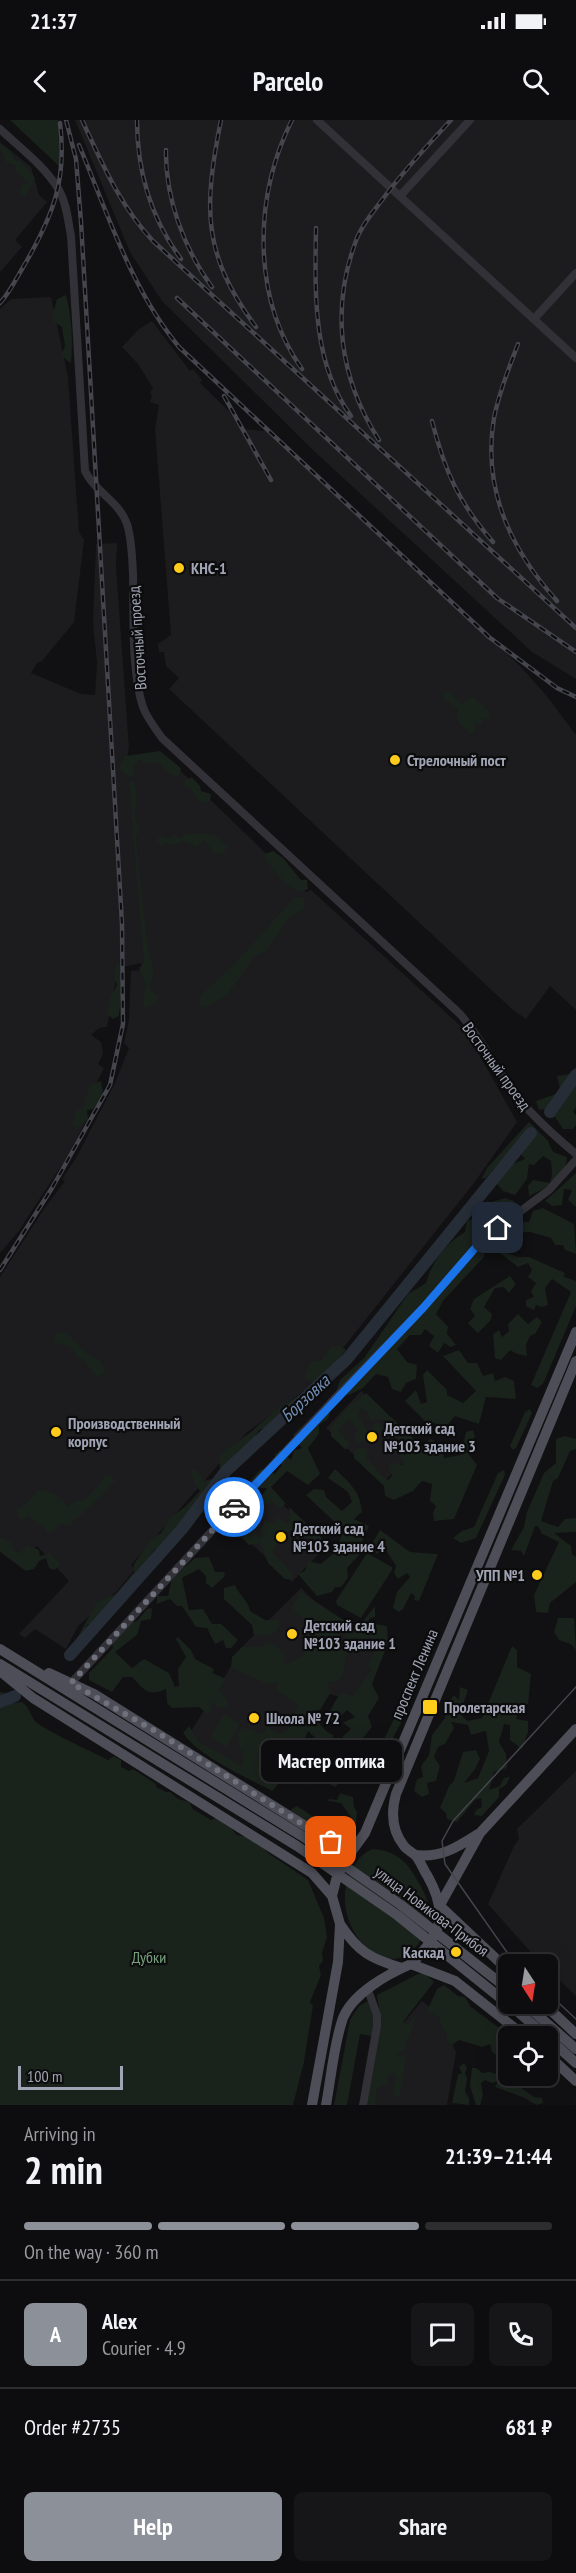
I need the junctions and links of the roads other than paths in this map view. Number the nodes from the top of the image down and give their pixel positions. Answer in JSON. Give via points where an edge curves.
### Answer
{"nodes":[{"id":1,"x":317,"y":120,"type":"edge"},
{"id":2,"x":470,"y":120,"type":"edge"},
{"id":3,"x":0,"y":129,"type":"edge"},
{"id":4,"x":400,"y":196,"type":"junction"},
{"id":5,"x":576,"y":273,"type":"edge"},
{"id":6,"x":534,"y":319,"type":"junction"},
{"id":7,"x":576,"y":358,"type":"edge"},
{"id":8,"x":576,"y":1154,"type":"edge"},
{"id":9,"x":576,"y":1160,"type":"edge"},
{"id":10,"x":576,"y":1332,"type":"edge"},
{"id":11,"x":576,"y":1361,"type":"edge"},
{"id":12,"x":0,"y":1649,"type":"edge"},
{"id":13,"x":13,"y":1657,"type":"junction"},
{"id":14,"x":0,"y":1664,"type":"edge"},
{"id":15,"x":0,"y":1671,"type":"edge"},
{"id":16,"x":71,"y":1683,"type":"junction"},
{"id":17,"x":576,"y":1729,"type":"edge"},
{"id":18,"x":480,"y":1833,"type":"junction"},
{"id":19,"x":300,"y":1841,"type":"junction"},
{"id":20,"x":354,"y":1847,"type":"junction"},
{"id":21,"x":415,"y":1855,"type":"junction"},
{"id":22,"x":332,"y":1896,"type":"junction"},
{"id":23,"x":441,"y":1906,"type":"junction"},
{"id":24,"x":340,"y":1924,"type":"junction"},
{"id":25,"x":498,"y":1961,"type":"edge"},
{"id":26,"x":406,"y":1966,"type":"junction"},
{"id":27,"x":490,"y":1980,"type":"junction"},
{"id":28,"x":498,"y":1984,"type":"edge"},
{"id":29,"x":368,"y":1990,"type":"junction"},
{"id":30,"x":498,"y":1990,"type":"edge"},
{"id":31,"x":521,"y":2014,"type":"edge"},
{"id":32,"x":536,"y":2014,"type":"edge"},
{"id":33,"x":555,"y":2014,"type":"edge"},
{"id":34,"x":512,"y":2026,"type":"edge"},
{"id":35,"x":534,"y":2026,"type":"edge"},
{"id":36,"x":576,"y":2034,"type":"edge"},
{"id":37,"x":558,"y":2047,"type":"edge"},
{"id":38,"x":576,"y":2049,"type":"edge"},
{"id":39,"x":576,"y":2063,"type":"edge"},
{"id":40,"x":558,"y":2064,"type":"edge"},
{"id":41,"x":576,"y":2081,"type":"edge"},
{"id":42,"x":312,"y":2105,"type":"edge"},
{"id":43,"x":326,"y":2105,"type":"edge"},
{"id":44,"x":363,"y":2105,"type":"edge"}],
"edges":[{"from":1,"to":4,"type":"street"},
{"from":2,"to":4,"type":"street"},
{"from":3,"to":8,"type":"street","name":"Восточный проезд","via":[[44,170],[65,205],[85,471],[127,523],[138,683],[150,722],[162,738],[460,1014],[527,1109]]},
{"from":4,"to":6,"type":"street"},
{"from":5,"to":6,"type":"street"},
{"from":6,"to":7,"type":"street"},
{"from":9,"to":16,"type":"street","via":[[549,1190],[483,1239]]},
{"from":10,"to":20,"type":"main road","name":"проспект Ленина","via":[[365,1833]]},
{"from":11,"to":21,"type":"main road","name":"проспект Ленина","via":[[396,1794],[393,1822],[403,1845]]},
{"from":12,"to":13,"type":"main road","name":"улица Новикова-Прибоя"},
{"from":13,"to":16,"type":"main road"},
{"from":13,"to":19,"type":"main road","name":"улица Новикова-Прибоя"},
{"from":14,"to":19,"type":"main road","name":"улица Новикова-Прибоя"},
{"from":15,"to":22,"type":"main road","via":[[33,1698],[312,1873]]},
{"from":16,"to":20,"type":"main road","via":[[331,1842]]},
{"from":17,"to":18,"type":"main road"},
{"from":18,"to":21,"type":"main road","via":[[446,1854]]},
{"from":18,"to":23,"type":"main road"},
{"from":19,"to":27,"type":"main road","name":"улица Новикова-Прибоя"},
{"from":20,"to":22,"type":"main road","name":"проспект Ленина"},
{"from":21,"to":23,"type":"main road","name":"проспект Ленина"},
{"from":22,"to":24,"type":"main road"},
{"from":23,"to":25,"type":"main road","name":"проспект Ленина"},
{"from":23,"to":26,"type":"main road","via":[[437,1928],[427,1949]]},
{"from":24,"to":26,"type":"main road","via":[[358,1949],[377,1960]]},
{"from":24,"to":42,"type":"main road","via":[[338,1962]]},
{"from":26,"to":29,"type":"main road"},
{"from":26,"to":34,"type":"main road","via":[[455,1981]]},
{"from":27,"to":28,"type":"main road","name":"улица Новикова-Прибоя"},
{"from":27,"to":30,"type":"main road","name":"улица Новикова-Прибоя"},
{"from":29,"to":43,"type":"main road","via":[[343,2018]]},
{"from":29,"to":44,"type":"street","via":[[377,2026]]},
{"from":31,"to":35,"type":"main road","name":"улица Новикова-Прибоя"},
{"from":32,"to":38,"type":"main road"},
{"from":33,"to":36,"type":"main road"},
{"from":37,"to":39,"type":"main road","name":"улица Новикова-Прибоя"},
{"from":40,"to":41,"type":"main road"}]}
